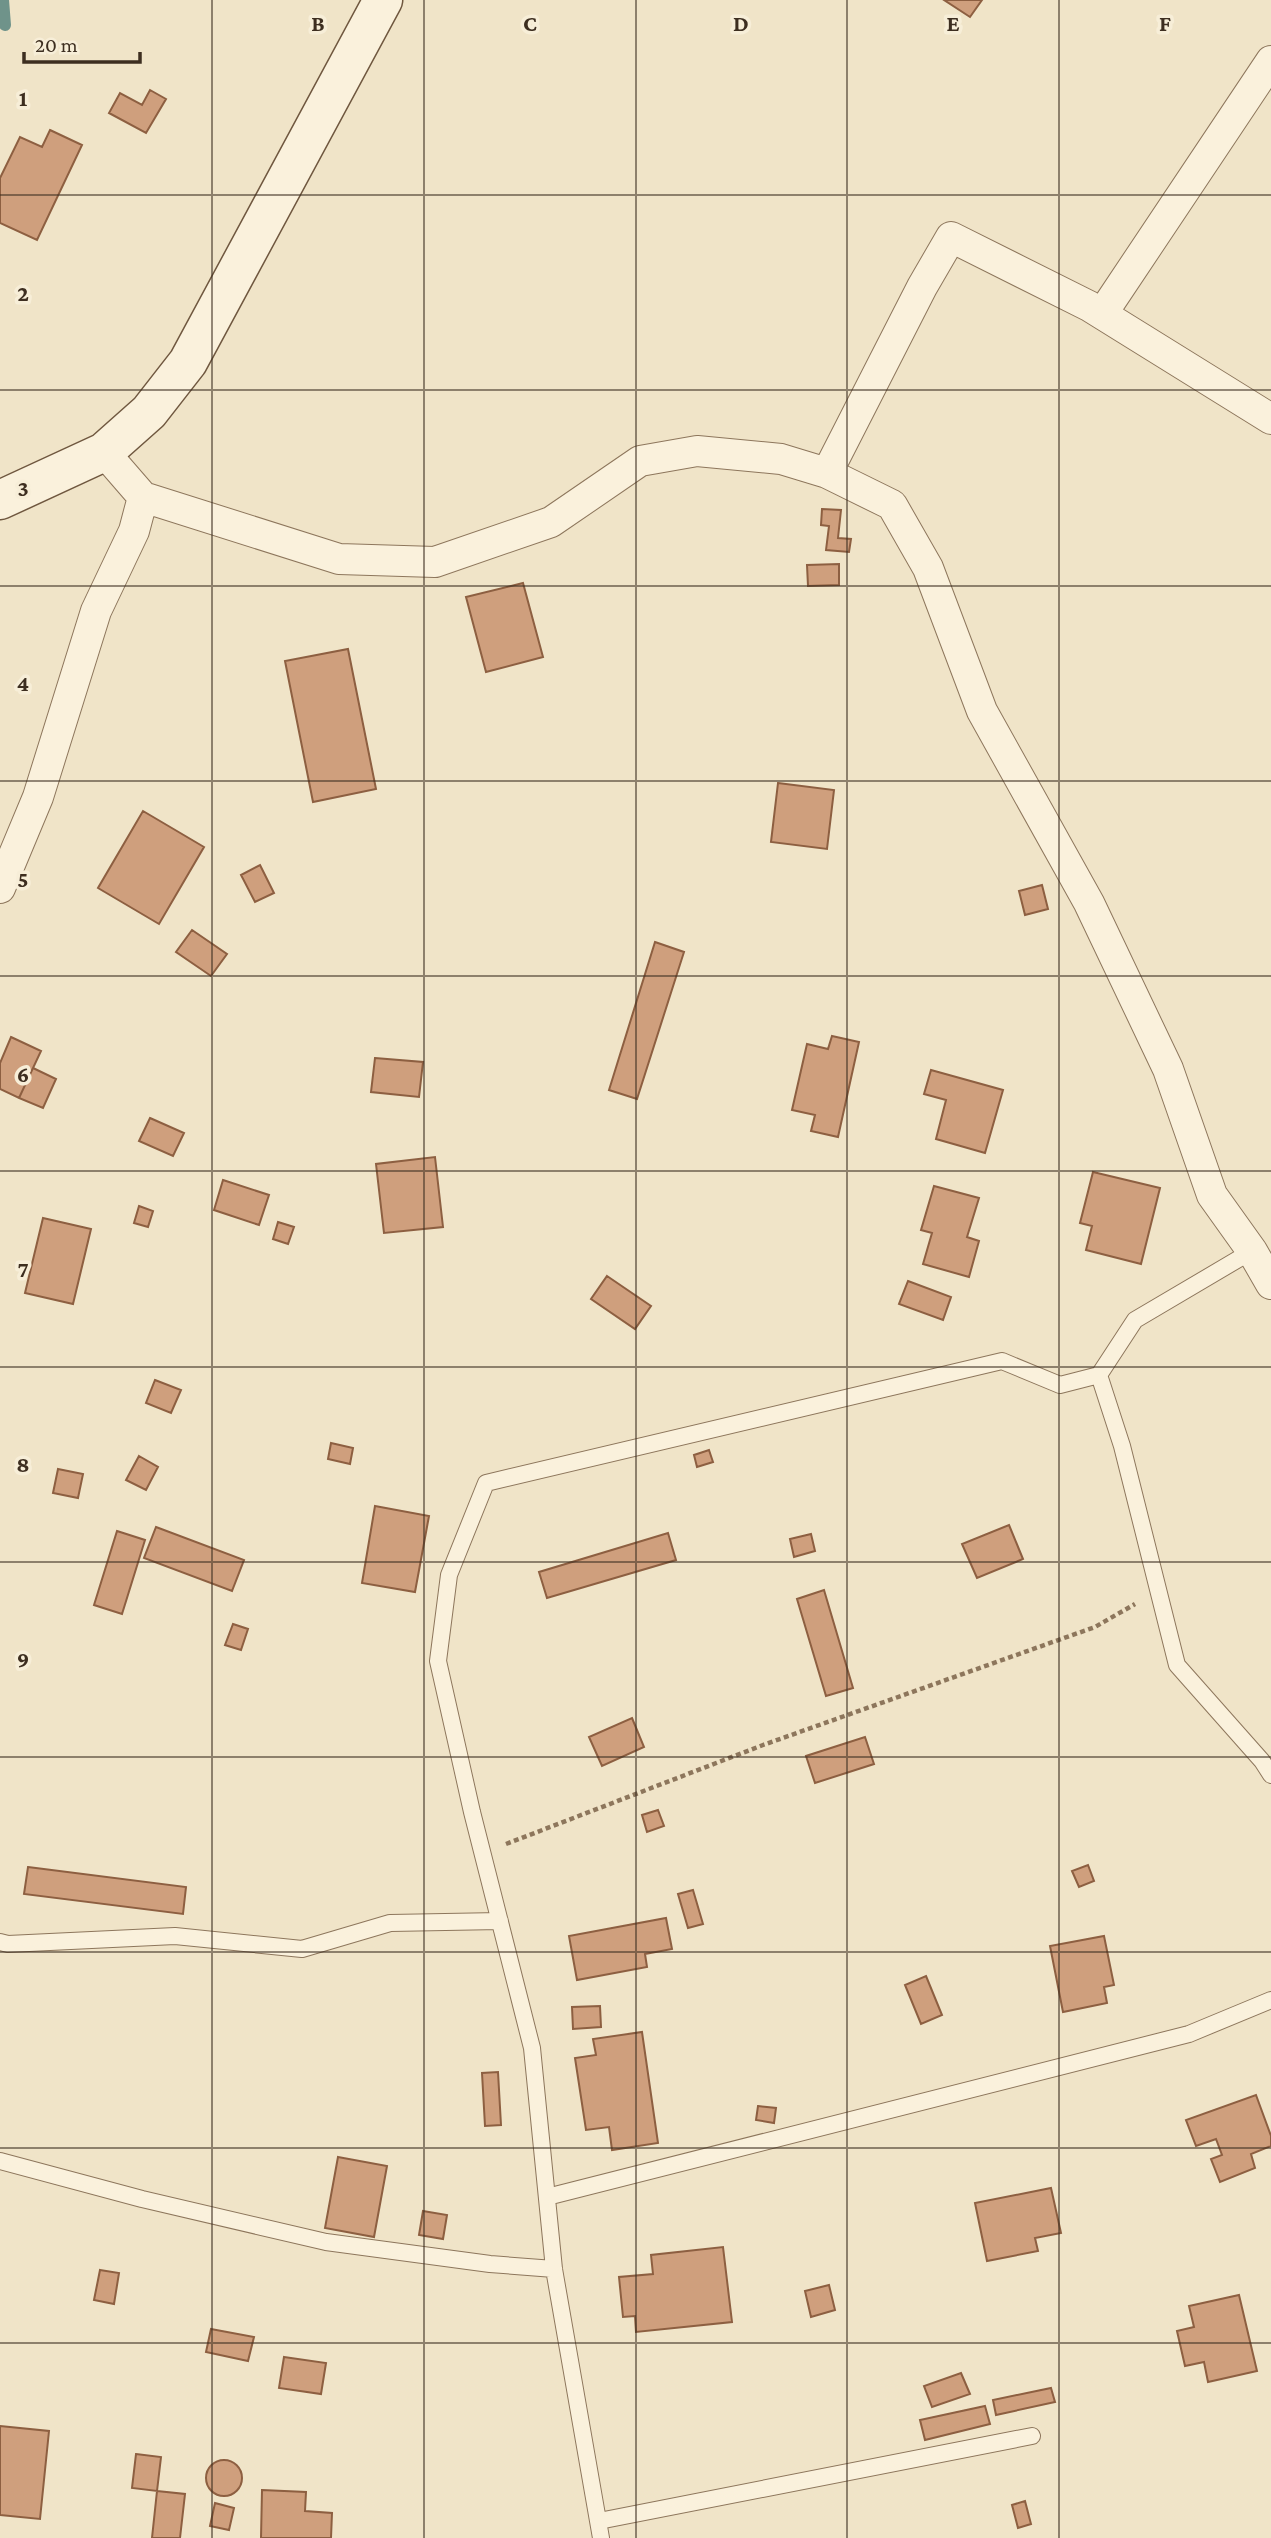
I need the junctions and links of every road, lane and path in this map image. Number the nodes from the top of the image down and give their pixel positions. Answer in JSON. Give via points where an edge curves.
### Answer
{"nodes":[{"id":1,"x":383,"y":0,"type":"edge"},
{"id":2,"x":1271,"y":61,"type":"edge"},
{"id":3,"x":1102,"y":314,"type":"junction"},
{"id":4,"x":1271,"y":419,"type":"edge"},
{"id":5,"x":104,"y":452,"type":"junction"},
{"id":6,"x":827,"y":473,"type":"junction"},
{"id":7,"x":143,"y":497,"type":"junction"},
{"id":8,"x":0,"y":500,"type":"edge"},
{"id":9,"x":0,"y":888,"type":"edge"},
{"id":10,"x":1252,"y":1251,"type":"junction"},
{"id":11,"x":1271,"y":1284,"type":"edge"},
{"id":12,"x":1099,"y":1375,"type":"junction"},
{"id":13,"x":1157,"y":1591,"type":"junction"},
{"id":14,"x":1271,"y":1775,"type":"edge"},
{"id":15,"x":483,"y":1854,"type":"junction"},
{"id":16,"x":500,"y":1921,"type":"junction"},
{"id":17,"x":0,"y":1942,"type":"edge"},
{"id":18,"x":1271,"y":2000,"type":"edge"},
{"id":19,"x":0,"y":2161,"type":"edge"},
{"id":20,"x":547,"y":2197,"type":"junction"},
{"id":21,"x":554,"y":2269,"type":"junction"},
{"id":22,"x":1032,"y":2436,"type":"dead end"},
{"id":23,"x":599,"y":2521,"type":"junction"},
{"id":24,"x":601,"y":2538,"type":"edge"}],
"edges":[{"from":1,"to":5,"type":"main road","via":[[188,362],[149,412]]},
{"from":2,"to":3,"type":"street"},
{"from":3,"to":4,"type":"street"},
{"from":3,"to":6,"type":"street","via":[[951,237]]},
{"from":5,"to":7,"type":"street"},
{"from":5,"to":8,"type":"main road"},
{"from":6,"to":7,"type":"street","via":[[781,459],[697,451],[640,461],[551,522],[435,562],[339,559]]},
{"from":6,"to":10,"type":"street","via":[[892,505],[928,568],[982,711],[1089,903],[1168,1069],[1212,1195]]},
{"from":7,"to":9,"type":"street","via":[[134,531],[96,611],[38,797]]},
{"from":10,"to":11,"type":"street"},
{"from":10,"to":12,"type":"lane","via":[[1135,1320]]},
{"from":12,"to":13,"type":"lane","via":[[1122,1446]]},
{"from":12,"to":15,"type":"lane","via":[[1060,1385],[1002,1361],[486,1483],[449,1575],[438,1661]]},
{"from":13,"to":14,"type":"lane","via":[[1177,1665]]},
{"from":13,"to":15,"type":"path","via":[[1095,1627],[763,1745]]},
{"from":15,"to":16,"type":"lane"},
{"from":16,"to":17,"type":"lane","via":[[390,1923],[302,1949],[175,1936]]},
{"from":16,"to":20,"type":"lane","via":[[532,2048]]},
{"from":18,"to":20,"type":"lane","via":[[1189,2034]]},
{"from":19,"to":21,"type":"lane","via":[[326,2242]]},
{"from":20,"to":21,"type":"lane"},
{"from":21,"to":23,"type":"lane"},
{"from":22,"to":23,"type":"lane"},
{"from":23,"to":24,"type":"lane"}]}
